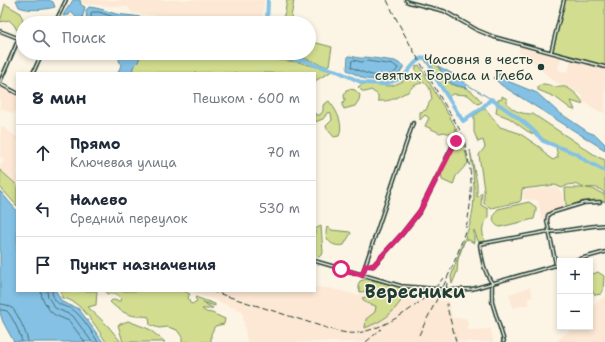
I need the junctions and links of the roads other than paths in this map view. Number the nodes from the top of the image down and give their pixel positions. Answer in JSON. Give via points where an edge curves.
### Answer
{"nodes":[{"id":1,"x":66,"y":0,"type":"edge"},
{"id":2,"x":406,"y":0,"type":"edge"},
{"id":3,"x":564,"y":0,"type":"edge"},
{"id":4,"x":58,"y":16,"type":"edge"},
{"id":5,"x":0,"y":31,"type":"edge"},
{"id":6,"x":16,"y":37,"type":"edge"},
{"id":7,"x":16,"y":45,"type":"edge"},
{"id":8,"x":551,"y":52,"type":"junction"},
{"id":9,"x":39,"y":60,"type":"edge"},
{"id":10,"x":605,"y":67,"type":"edge"},
{"id":11,"x":33,"y":72,"type":"edge"},
{"id":12,"x":0,"y":83,"type":"edge"},
{"id":13,"x":16,"y":92,"type":"edge"},
{"id":14,"x":413,"y":123,"type":"dead end"},
{"id":15,"x":456,"y":141,"type":"dead end"},
{"id":16,"x":600,"y":202,"type":"dead end"},
{"id":17,"x":605,"y":225,"type":"edge"},
{"id":18,"x":549,"y":232,"type":"junction"},
{"id":19,"x":605,"y":252,"type":"edge"},
{"id":20,"x":583,"y":258,"type":"edge"},
{"id":21,"x":316,"y":261,"type":"edge"},
{"id":22,"x":366,"y":265,"type":"junction"},
{"id":23,"x":556,"y":266,"type":"joint"},
{"id":24,"x":362,"y":275,"type":"junction"},
{"id":25,"x":492,"y":283,"type":"junction"},
{"id":26,"x":502,"y":342,"type":"edge"}],
"edges":[{"from":1,"to":4,"type":"street"},
{"from":2,"to":8,"type":"street","via":[[449,13],[492,36]]},
{"from":3,"to":8,"type":"street"},
{"from":5,"to":6,"type":"street"},
{"from":7,"to":12,"type":"street"},
{"from":8,"to":10,"type":"street"},
{"from":9,"to":11,"type":"street"},
{"from":12,"to":13,"type":"street"},
{"from":14,"to":22,"type":"street"},
{"from":15,"to":22,"type":"street","via":[[420,211],[373,266]]},
{"from":16,"to":18,"type":"street","via":[[584,203],[550,214],[547,219]]},
{"from":17,"to":18,"type":"street"},
{"from":18,"to":23,"type":"street"},
{"from":18,"to":25,"type":"street","via":[[480,244],[485,268]]},
{"from":19,"to":20,"type":"street"},
{"from":21,"to":24,"type":"street"},
{"from":22,"to":24,"type":"street"},
{"from":23,"to":25,"type":"street"},
{"from":24,"to":25,"type":"street","via":[[401,286],[433,290],[472,289]]},
{"from":25,"to":26,"type":"street","via":[[492,302],[504,341]]}]}
